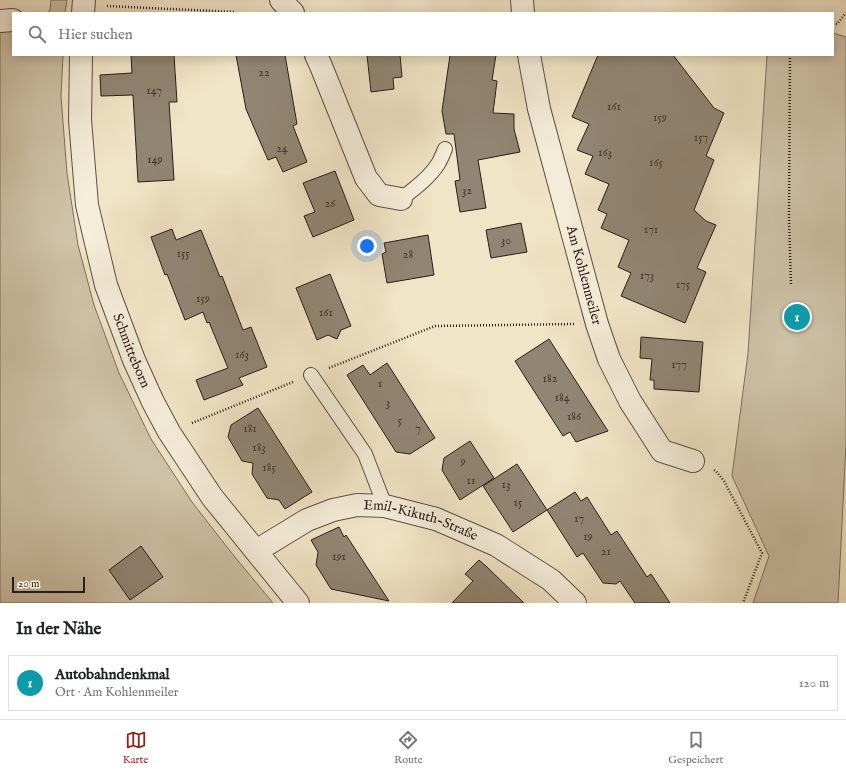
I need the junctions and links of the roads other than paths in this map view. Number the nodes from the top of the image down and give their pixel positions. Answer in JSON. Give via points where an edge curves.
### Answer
{"nodes":[{"id":1,"x":281,"y":0,"type":"edge"},
{"id":2,"x":522,"y":0,"type":"edge"},
{"id":3,"x":292,"y":12,"type":"edge"},
{"id":4,"x":523,"y":12,"type":"edge"},
{"id":5,"x":12,"y":20,"type":"edge"},
{"id":6,"x":0,"y":21,"type":"edge"},
{"id":7,"x":81,"y":56,"type":"edge"},
{"id":8,"x":316,"y":56,"type":"edge"},
{"id":9,"x":529,"y":56,"type":"edge"},
{"id":10,"x":445,"y":149,"type":"dead end"},
{"id":11,"x":401,"y":199,"type":"joint"},
{"id":12,"x":311,"y":375,"type":"road end"},
{"id":13,"x":693,"y":461,"type":"road end"},
{"id":14,"x":385,"y":506,"type":"junction"},
{"id":15,"x":256,"y":551,"type":"junction"},
{"id":16,"x":298,"y":603,"type":"edge"},
{"id":17,"x":575,"y":603,"type":"edge"}],
"edges":[{"from":1,"to":3,"type":"street"},
{"from":2,"to":4,"type":"street"},
{"from":5,"to":6,"type":"street"},
{"from":7,"to":15,"type":"street","name":"Schmitteborn","via":[[80,120],[87,205],[106,285],[134,360],[169,432],[212,496]]},
{"from":8,"to":11,"type":"street","via":[[366,178],[378,194]]},
{"from":9,"to":13,"type":"street","name":"Am Kohlenmeiler","via":[[539,110],[597,324],[609,359],[630,402],[662,451]]},
{"from":10,"to":11,"type":"lane","via":[[439,163]]},
{"from":12,"to":14,"type":"lane","via":[[366,454]]},
{"from":14,"to":15,"type":"street","name":"Emil-Kikuth-Straße","via":[[357,505],[333,510],[307,520]]},
{"from":14,"to":17,"type":"street","name":"Emil-Kikuth-Straße","via":[[436,519],[496,544],[551,580]]},
{"from":15,"to":16,"type":"street","name":"Schmitteborn"}]}
